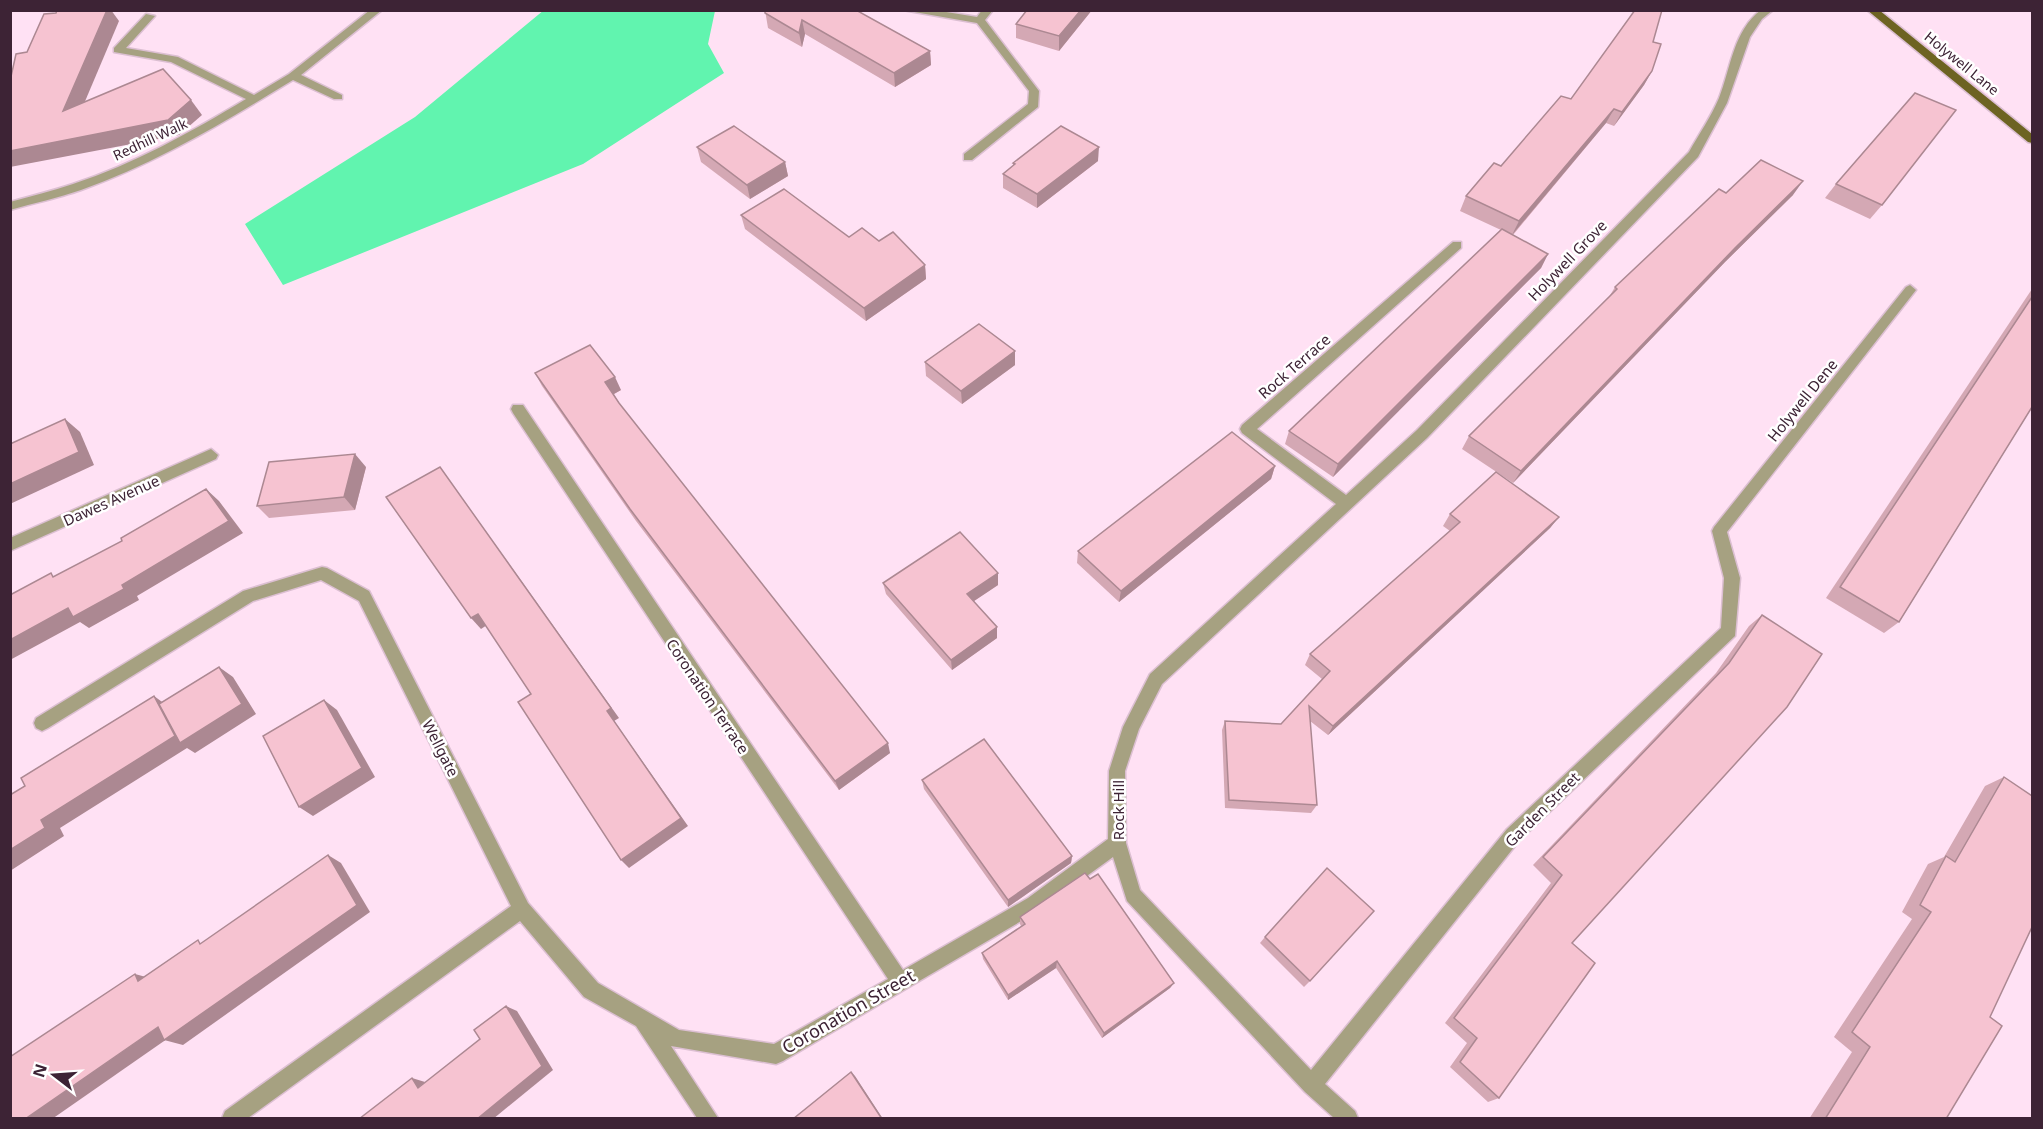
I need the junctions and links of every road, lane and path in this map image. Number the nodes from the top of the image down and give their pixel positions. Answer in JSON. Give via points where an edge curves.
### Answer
{"nodes":[{"id":1,"x":377,"y":10,"type":"edge"},
{"id":2,"x":908,"y":10,"type":"edge"},
{"id":3,"x":988,"y":10,"type":"edge"},
{"id":4,"x":1872,"y":10,"type":"edge"},
{"id":5,"x":1759,"y":12,"type":"edge"},
{"id":6,"x":150,"y":16,"type":"dead end"},
{"id":7,"x":980,"y":20,"type":"junction"},
{"id":8,"x":293,"y":76,"type":"junction"},
{"id":9,"x":338,"y":97,"type":"dead end"},
{"id":10,"x":256,"y":100,"type":"junction"},
{"id":11,"x":2032,"y":139,"type":"edge"},
{"id":12,"x":968,"y":157,"type":"dead end"},
{"id":13,"x":10,"y":207,"type":"edge"},
{"id":14,"x":1457,"y":245,"type":"dead end"},
{"id":15,"x":1910,"y":290,"type":"dead end"},
{"id":16,"x":518,"y":409,"type":"dead end"},
{"id":17,"x":211,"y":455,"type":"dead end"},
{"id":18,"x":1347,"y":504,"type":"junction"},
{"id":19,"x":1719,"y":531,"type":"joint"},
{"id":20,"x":10,"y":545,"type":"edge"},
{"id":21,"x":42,"y":723,"type":"dead end"},
{"id":22,"x":1117,"y":843,"type":"junction"},
{"id":23,"x":522,"y":909,"type":"junction"},
{"id":24,"x":900,"y":981,"type":"junction"},
{"id":25,"x":643,"y":1019,"type":"junction"},
{"id":26,"x":1312,"y":1084,"type":"junction"},
{"id":27,"x":232,"y":1119,"type":"edge"},
{"id":28,"x":708,"y":1119,"type":"edge"},
{"id":29,"x":1348,"y":1119,"type":"edge"}],
"edges":[{"from":1,"to":8,"type":"street","name":"Redhill Walk"},
{"from":2,"to":7,"type":"street"},
{"from":3,"to":7,"type":"street"},
{"from":4,"to":11,"type":"main road","name":"Holywell Lane"},
{"from":5,"to":18,"type":"street","name":"Holywell Grove","via":[[1741,46],[1725,98],[1694,154],[1422,434]]},
{"from":6,"to":10,"type":"street","via":[[118,50],[174,59]]},
{"from":7,"to":12,"type":"street","via":[[1034,91],[1034,105]]},
{"from":8,"to":9,"type":"street"},
{"from":8,"to":10,"type":"street","name":"Redhill Walk"},
{"from":10,"to":13,"type":"street","name":"Redhill Walk","via":[[134,164],[77,187]]},
{"from":14,"to":18,"type":"street","name":"Rock Terrace","via":[[1246,429]]},
{"from":15,"to":19,"type":"street","name":"Holywell Dene"},
{"from":16,"to":24,"type":"street","name":"Coronation Terrace"},
{"from":17,"to":20,"type":"street","name":"Dawes Avenue"},
{"from":18,"to":22,"type":"street","name":"Rock Hill","via":[[1156,679],[1131,727],[1117,771]]},
{"from":19,"to":26,"type":"street","name":"Garden Street","via":[[1732,578],[1728,631],[1513,835]]},
{"from":21,"to":23,"type":"street","name":"Wellgate","via":[[248,596],[322,573],[364,596]]},
{"from":22,"to":24,"type":"street","name":"Coronation Street","via":[[1034,904]]},
{"from":22,"to":26,"type":"street","name":"Rock Hill","via":[[1133,895]]},
{"from":23,"to":25,"type":"street","name":"Coronation Street","via":[[591,990]]},
{"from":23,"to":27,"type":"street"},
{"from":24,"to":25,"type":"street","name":"Coronation Street","via":[[776,1054],[677,1039]]},
{"from":25,"to":28,"type":"street"},
{"from":26,"to":29,"type":"street","name":"Rock Hill"}]}
